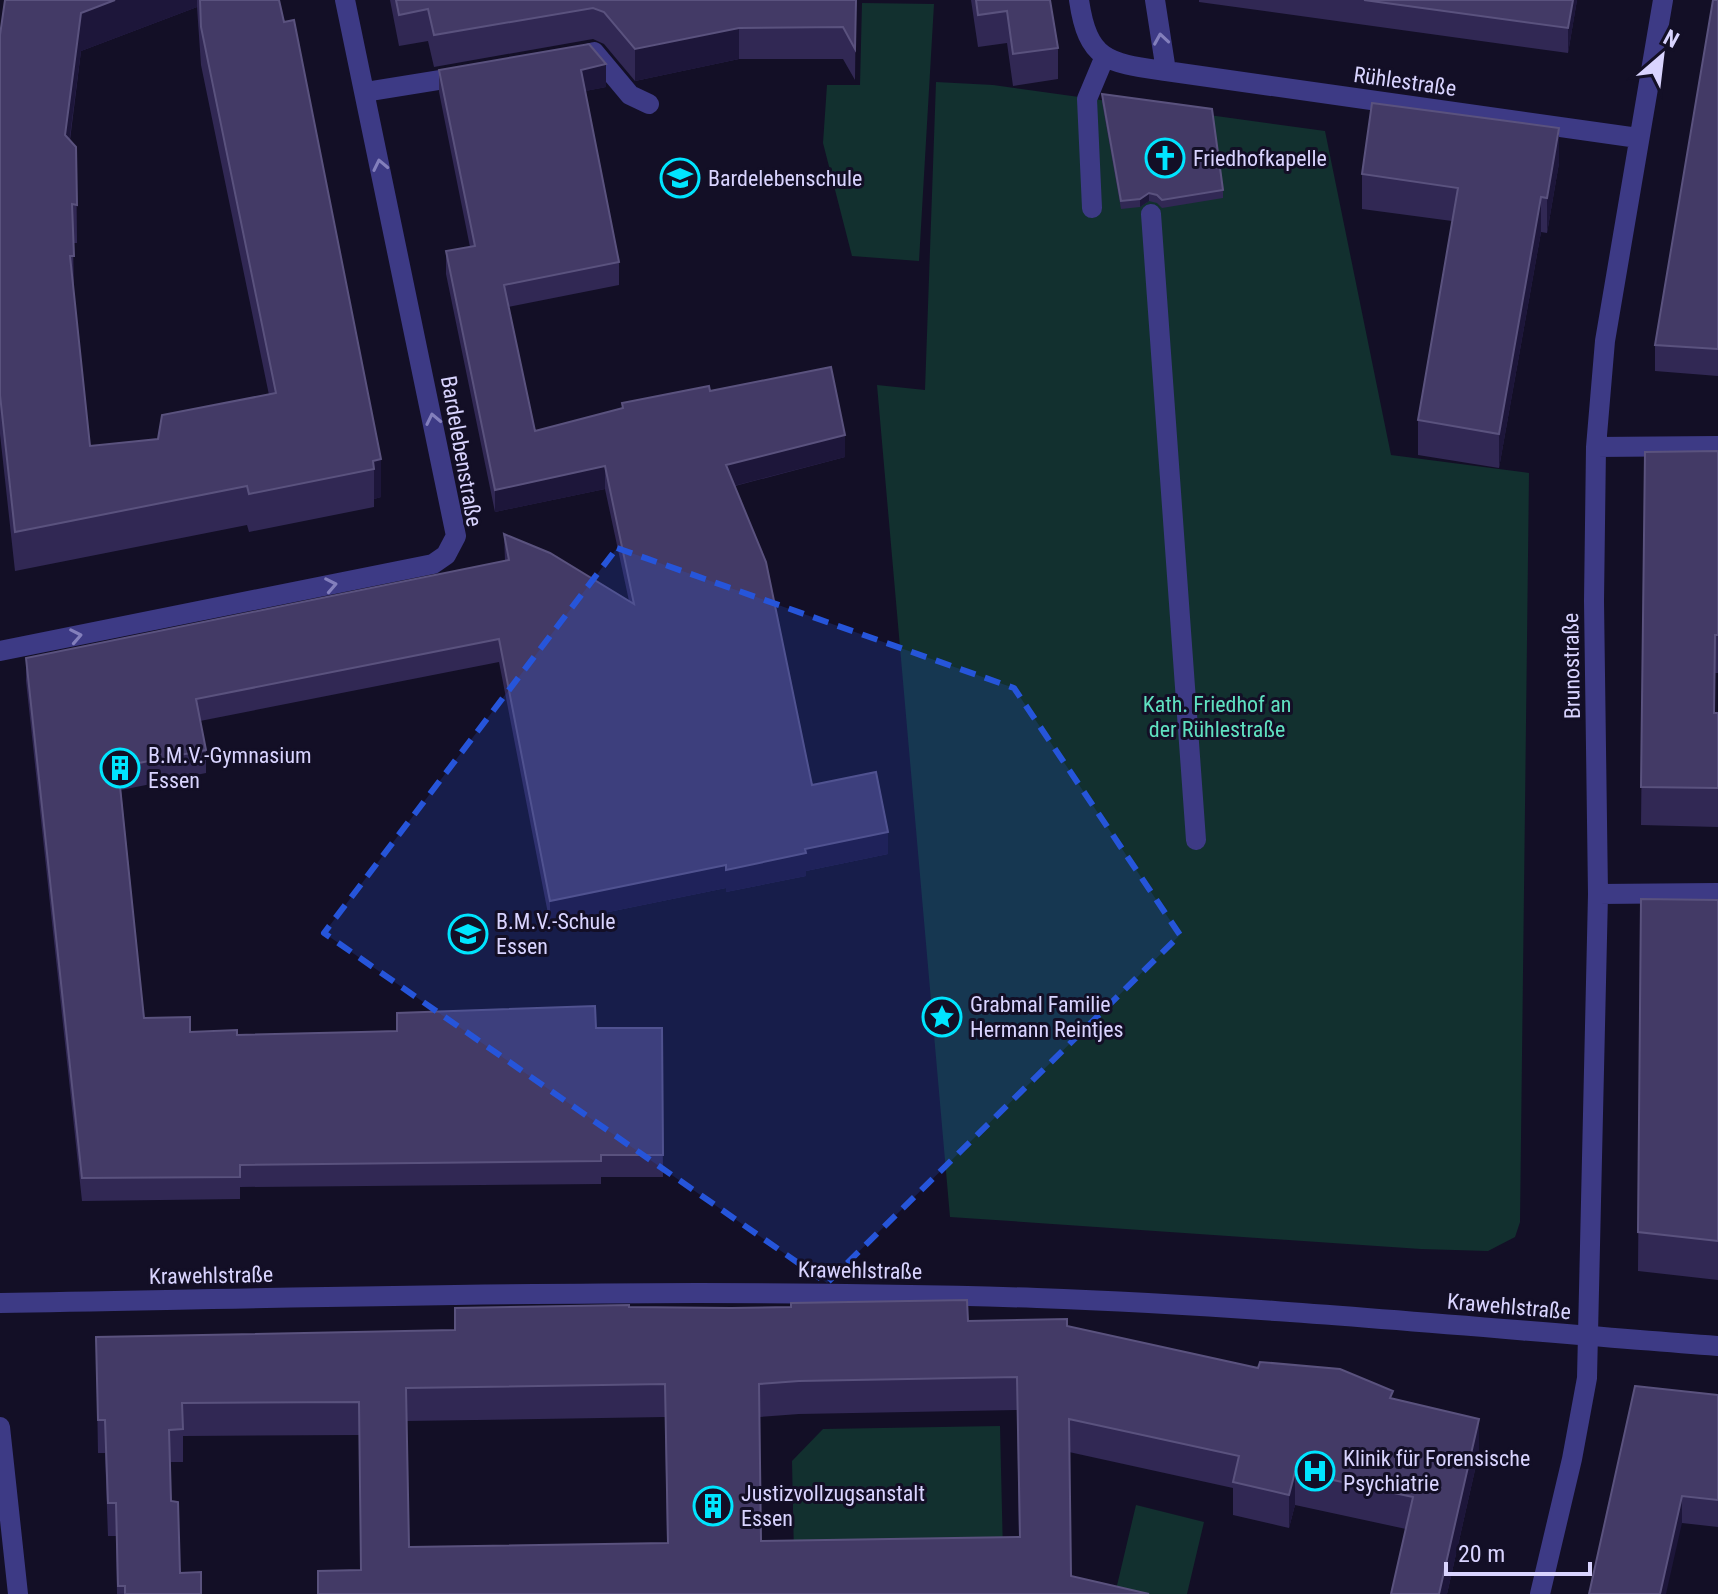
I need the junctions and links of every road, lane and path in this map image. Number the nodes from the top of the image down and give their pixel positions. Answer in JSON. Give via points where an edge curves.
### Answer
{"nodes":[{"id":1,"x":345,"y":0,"type":"edge"},
{"id":2,"x":1079,"y":0,"type":"edge"},
{"id":3,"x":1155,"y":0,"type":"edge"},
{"id":4,"x":1663,"y":0,"type":"edge"},
{"id":5,"x":1105,"y":56,"type":"junction"},
{"id":6,"x":565,"y":58,"type":"edge"},
{"id":7,"x":1166,"y":71,"type":"junction"},
{"id":8,"x":479,"y":73,"type":"edge"},
{"id":9,"x":365,"y":92,"type":"junction"},
{"id":10,"x":649,"y":104,"type":"dead end"},
{"id":11,"x":1638,"y":138,"type":"junction"},
{"id":12,"x":1092,"y":208,"type":"dead end"},
{"id":13,"x":1151,"y":214,"type":"dead end"},
{"id":14,"x":1718,"y":446,"type":"edge"},
{"id":15,"x":1596,"y":447,"type":"junction"},
{"id":16,"x":0,"y":651,"type":"edge"},
{"id":17,"x":1196,"y":840,"type":"dead end"},
{"id":18,"x":1718,"y":893,"type":"edge"},
{"id":19,"x":1598,"y":894,"type":"junction"},
{"id":20,"x":0,"y":1303,"type":"edge"},
{"id":21,"x":1587,"y":1336,"type":"junction"},
{"id":22,"x":1718,"y":1346,"type":"edge"},
{"id":23,"x":0,"y":1427,"type":"edge"},
{"id":24,"x":18,"y":1594,"type":"edge"},
{"id":25,"x":1540,"y":1594,"type":"edge"}],
"edges":[{"from":1,"to":9,"type":"street","name":"Bardelebenstraße"},
{"from":2,"to":5,"type":"street","via":[[1083,28],[1097,53]]},
{"from":7,"to":3,"type":"street","one_way":true},
{"from":4,"to":11,"type":"street","name":"Brunostraße"},
{"from":5,"to":7,"type":"street","name":"Rühlestraße","via":[[1127,66]]},
{"from":5,"to":12,"type":"street","via":[[1087,99]]},
{"from":6,"to":10,"type":"street","via":[[594,52],[630,95]]},
{"from":7,"to":11,"type":"street","name":"Rühlestraße"},
{"from":8,"to":9,"type":"street"},
{"from":16,"to":9,"type":"street","name":"Bardelebenstraße","one_way":true,"via":[[433,564],[446,555],[456,536],[455,524]]},
{"from":11,"to":15,"type":"street","name":"Brunostraße","via":[[1605,341]]},
{"from":13,"to":17,"type":"street"},
{"from":14,"to":15,"type":"street"},
{"from":15,"to":19,"type":"street","name":"Brunostraße"},
{"from":18,"to":19,"type":"street"},
{"from":19,"to":21,"type":"street","name":"Brunostraße"},
{"from":20,"to":21,"type":"street","name":"Krawehlstraße","via":[[403,1294],[1038,1298]]},
{"from":21,"to":22,"type":"street","name":"Krawehlstraße"},
{"from":21,"to":25,"type":"street","name":"Brunostraße","via":[[1581,1420]]},
{"from":23,"to":24,"type":"street"}]}
